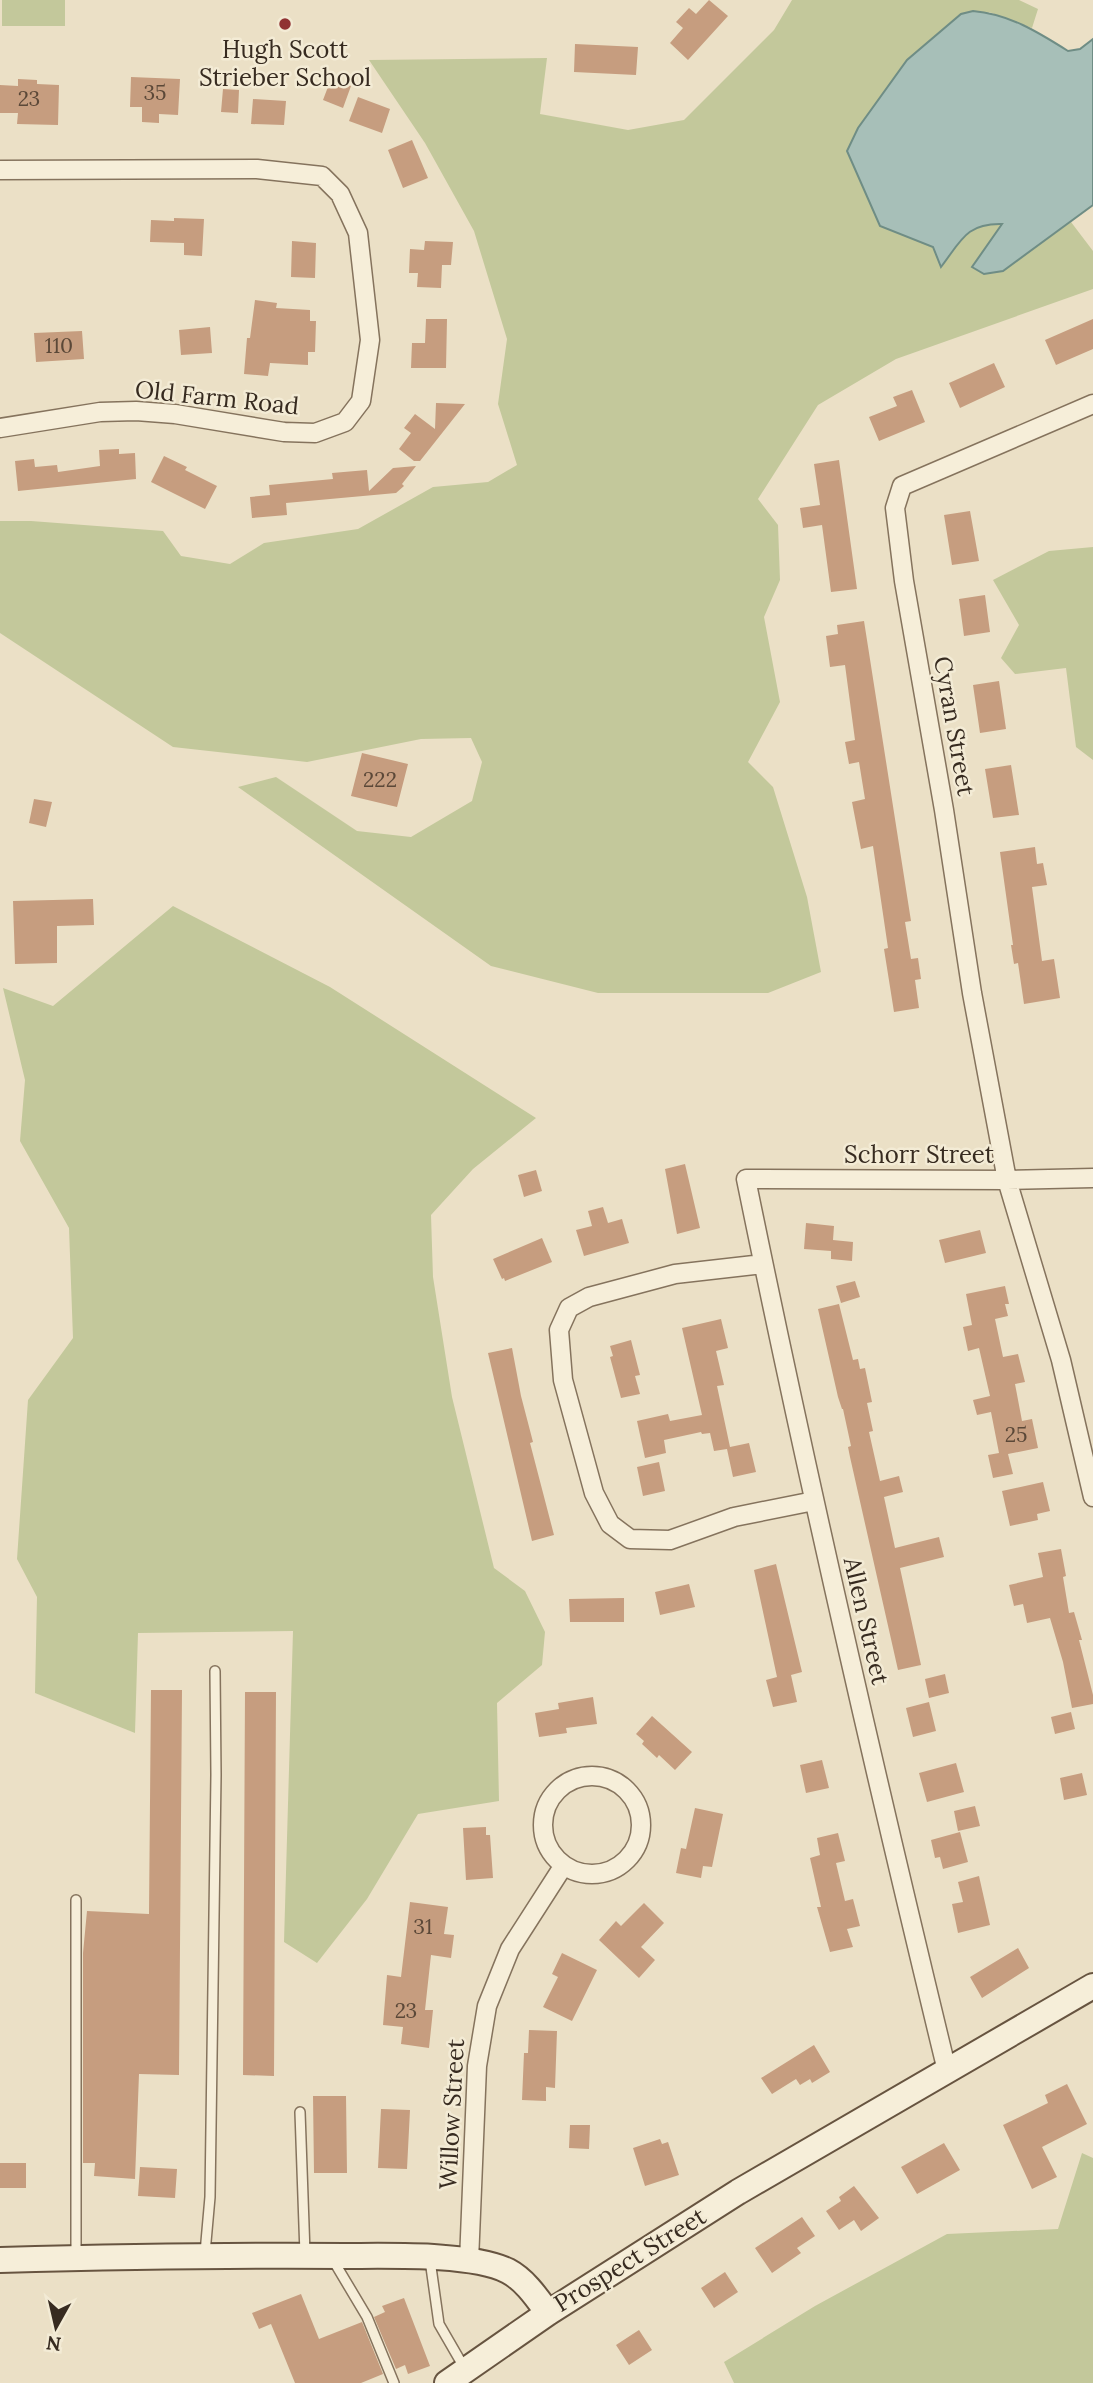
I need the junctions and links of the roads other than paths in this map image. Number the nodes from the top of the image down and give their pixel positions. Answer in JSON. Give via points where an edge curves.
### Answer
{"nodes":[{"id":1,"x":0,"y":170,"type":"edge"},
{"id":2,"x":1093,"y":404,"type":"edge"},
{"id":3,"x":0,"y":428,"type":"edge"},
{"id":4,"x":1093,"y":1178,"type":"edge"},
{"id":5,"x":746,"y":1179,"type":"joint"},
{"id":6,"x":1007,"y":1180,"type":"junction"},
{"id":7,"x":763,"y":1264,"type":"junction"},
{"id":8,"x":1093,"y":1497,"type":"edge"},
{"id":9,"x":814,"y":1501,"type":"junction"},
{"id":10,"x":215,"y":1671,"type":"dead end"},
{"id":11,"x":564,"y":1866,"type":"junction"},
{"id":12,"x":76,"y":1900,"type":"dead end"},
{"id":13,"x":1093,"y":1986,"type":"edge"},
{"id":14,"x":947,"y":2071,"type":"junction"},
{"id":15,"x":300,"y":2112,"type":"dead end"},
{"id":16,"x":205,"y":2255,"type":"junction"},
{"id":17,"x":305,"y":2255,"type":"junction"},
{"id":18,"x":330,"y":2256,"type":"junction"},
{"id":19,"x":76,"y":2258,"type":"junction"},
{"id":20,"x":430,"y":2258,"type":"junction"},
{"id":21,"x":0,"y":2260,"type":"edge"},
{"id":22,"x":469,"y":2261,"type":"junction"},
{"id":23,"x":548,"y":2313,"type":"junction"},
{"id":24,"x":456,"y":2377,"type":"edge"},
{"id":25,"x":394,"y":2383,"type":"edge"}],
"edges":[{"from":1,"to":3,"type":"street","name":"Old Farm Road","via":[[257,169],[322,176],[340,194],[358,233],[370,340],[361,401],[345,422],[315,433],[136,411]]},
{"from":2,"to":6,"type":"street","name":"Cyran Street","via":[[902,486],[895,509],[972,993]]},
{"from":4,"to":6,"type":"street","name":"Schorr Street"},
{"from":5,"to":6,"type":"street","name":"Schorr Street"},
{"from":5,"to":7,"type":"street","name":"Allen Street"},
{"from":6,"to":8,"type":"street","name":"Cyran Street","via":[[1060,1360]]},
{"from":7,"to":9,"type":"street","name":"Allen Street"},
{"from":7,"to":9,"type":"street","via":[[675,1273],[589,1297],[569,1308],[559,1330],[563,1380],[594,1493],[610,1524],[630,1539],[670,1540],[734,1517]]},
{"from":9,"to":14,"type":"street","name":"Allen Street"},
{"from":10,"to":16,"type":"lane","via":[[211,2171]]},
{"from":11,"to":11,"type":"street","via":[[582,1873],[601,1873],[619,1866],[633,1853],[641,1815],[620,1784],[583,1776],[551,1797],[543,1834]]},
{"from":11,"to":22,"type":"street","name":"Willow Street","via":[[510,1948],[487,2006],[477,2066]]},
{"from":12,"to":19,"type":"lane"},
{"from":13,"to":14,"type":"main road","name":"Prospect Street"},
{"from":14,"to":23,"type":"main road","name":"Prospect Street","via":[[738,2192]]},
{"from":15,"to":17,"type":"lane"},
{"from":16,"to":17,"type":"main road","name":"Prospect Street"},
{"from":16,"to":19,"type":"main road","name":"Prospect Street"},
{"from":17,"to":18,"type":"main road","name":"Prospect Street"},
{"from":18,"to":20,"type":"main road","name":"Prospect Street"},
{"from":18,"to":25,"type":"lane","via":[[367,2318]]},
{"from":19,"to":21,"type":"main road","name":"Prospect Street"},
{"from":20,"to":22,"type":"main road","name":"Prospect Street"},
{"from":20,"to":24,"type":"lane","via":[[439,2324]]},
{"from":22,"to":23,"type":"main road","name":"Prospect Street","via":[[509,2271]]},
{"from":23,"to":24,"type":"main road"}]}
